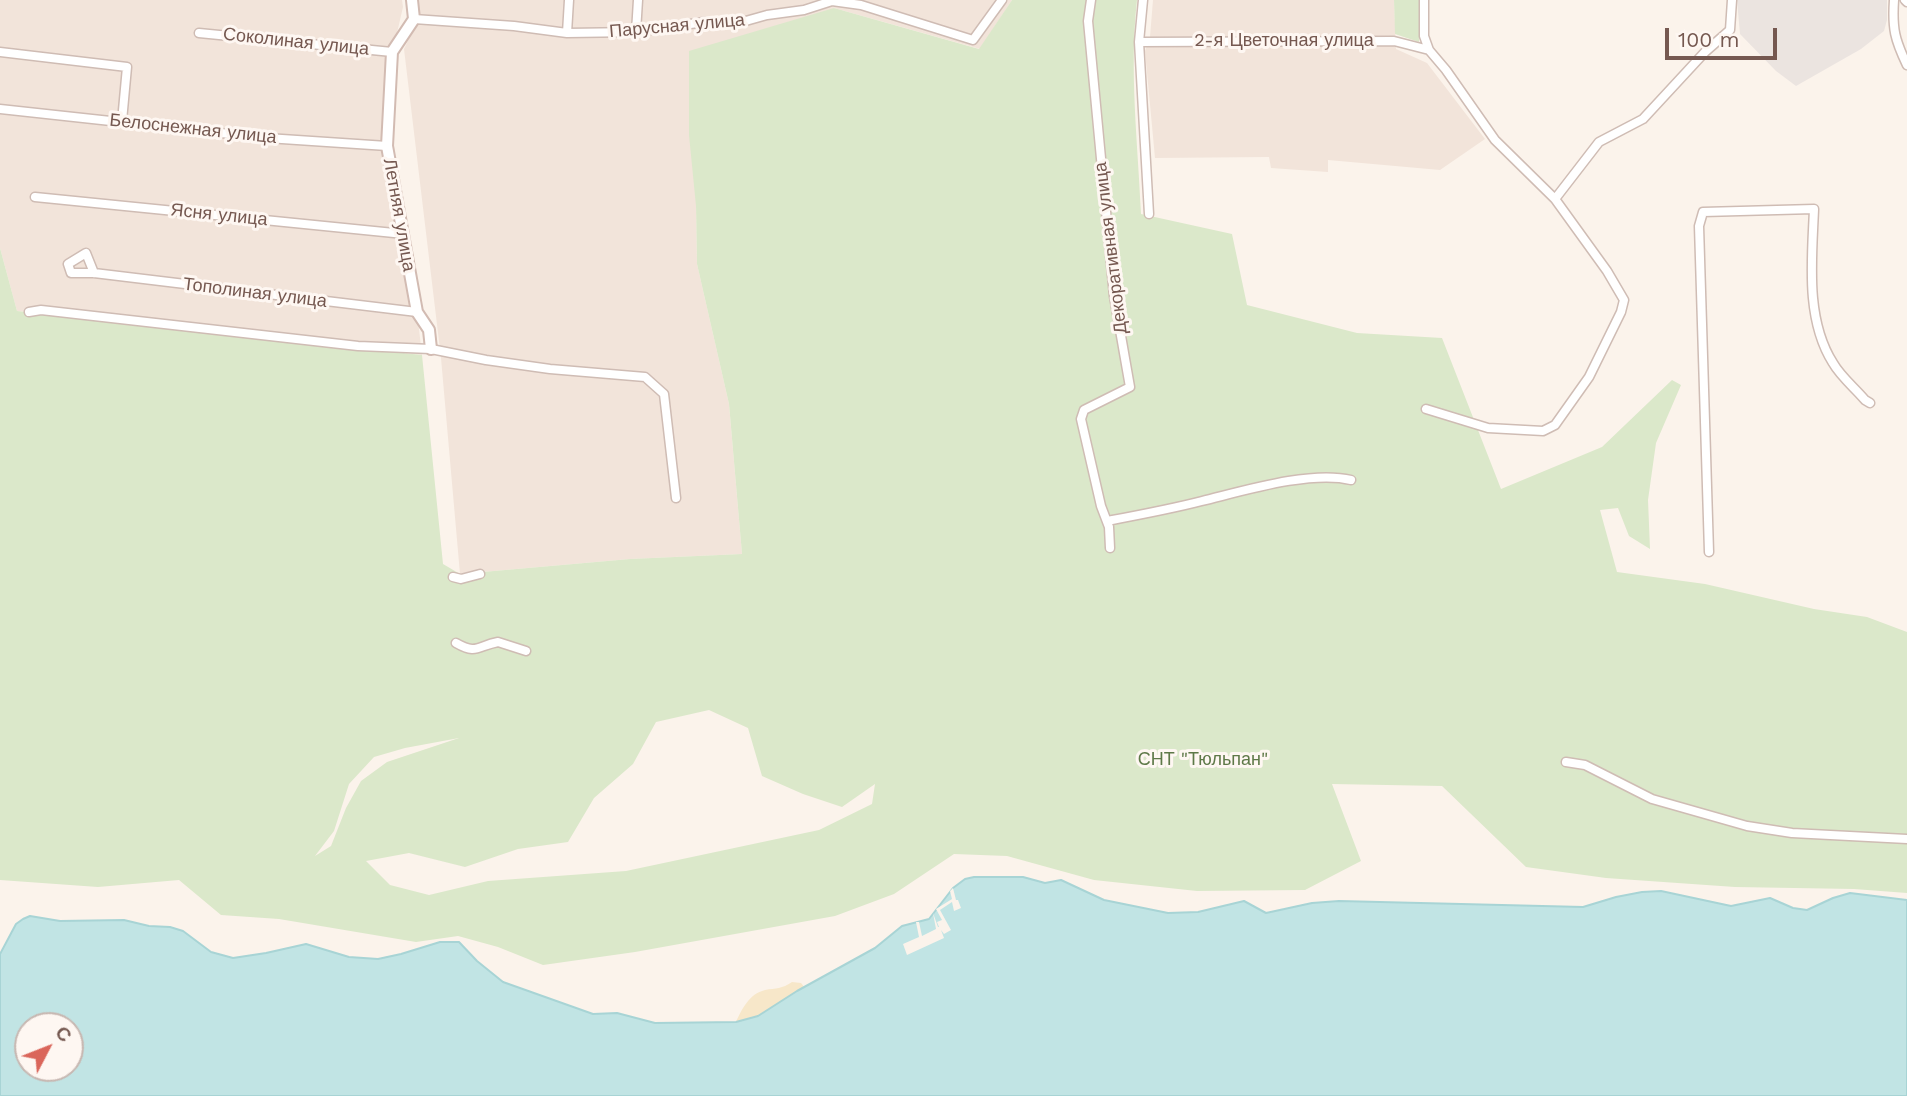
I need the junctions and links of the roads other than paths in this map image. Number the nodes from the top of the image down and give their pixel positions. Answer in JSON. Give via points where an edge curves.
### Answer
{"nodes":[{"id":1,"x":412,"y":0,"type":"edge"},
{"id":2,"x":569,"y":0,"type":"edge"},
{"id":3,"x":638,"y":0,"type":"edge"},
{"id":4,"x":1002,"y":0,"type":"edge"},
{"id":5,"x":1091,"y":0,"type":"edge"},
{"id":6,"x":1143,"y":0,"type":"edge"},
{"id":7,"x":1424,"y":0,"type":"edge"},
{"id":8,"x":1732,"y":0,"type":"edge"},
{"id":9,"x":1894,"y":0,"type":"edge"},
{"id":10,"x":414,"y":19,"type":"junction"},
{"id":11,"x":636,"y":32,"type":"junction"},
{"id":12,"x":199,"y":33,"type":"dead end"},
{"id":13,"x":567,"y":33,"type":"junction"},
{"id":14,"x":1139,"y":42,"type":"junction"},
{"id":15,"x":1429,"y":50,"type":"junction"},
{"id":16,"x":0,"y":52,"type":"edge"},
{"id":17,"x":392,"y":52,"type":"junction"},
{"id":18,"x":1907,"y":65,"type":"edge"},
{"id":19,"x":0,"y":109,"type":"edge"},
{"id":20,"x":122,"y":121,"type":"junction"},
{"id":21,"x":387,"y":146,"type":"junction"},
{"id":22,"x":35,"y":197,"type":"dead end"},
{"id":23,"x":1555,"y":199,"type":"junction"},
{"id":24,"x":1149,"y":214,"type":"dead end"},
{"id":25,"x":404,"y":234,"type":"junction"},
{"id":26,"x":94,"y":274,"type":"dead end"},
{"id":27,"x":29,"y":312,"type":"dead end"},
{"id":28,"x":416,"y":312,"type":"junction"},
{"id":29,"x":430,"y":349,"type":"junction"},
{"id":30,"x":1870,"y":402,"type":"dead end"},
{"id":31,"x":1426,"y":409,"type":"dead end"},
{"id":32,"x":1352,"y":480,"type":"dead end"},
{"id":33,"x":676,"y":498,"type":"dead end"},
{"id":34,"x":1107,"y":521,"type":"junction"},
{"id":35,"x":1110,"y":548,"type":"dead end"},
{"id":36,"x":1709,"y":552,"type":"dead end"},
{"id":37,"x":480,"y":574,"type":"dead end"},
{"id":38,"x":453,"y":577,"type":"dead end"},
{"id":39,"x":456,"y":643,"type":"dead end"},
{"id":40,"x":526,"y":651,"type":"dead end"},
{"id":41,"x":1566,"y":762,"type":"dead end"},
{"id":42,"x":1907,"y":839,"type":"edge"}],
"edges":[{"from":1,"to":10,"type":"street"},
{"from":2,"to":13,"type":"street"},
{"from":3,"to":11,"type":"street"},
{"from":4,"to":11,"type":"street","name":"Парусная улица","via":[[973,40],[861,5],[832,1],[735,24],[704,22]]},
{"from":5,"to":34,"type":"street","name":"Декоративная улица","via":[[1088,21],[1114,296],[1130,387],[1084,410],[1081,419]]},
{"from":6,"to":14,"type":"street"},
{"from":7,"to":15,"type":"street","via":[[1424,36]]},
{"from":8,"to":23,"type":"street","via":[[1730,30],[1643,119],[1599,142]]},
{"from":9,"to":18,"type":"street","via":[[1894,36]]},
{"from":10,"to":13,"type":"street","name":"Парусная улица"},
{"from":10,"to":17,"type":"street"},
{"from":11,"to":13,"type":"street","name":"Парусная улица"},
{"from":12,"to":17,"type":"street","name":"Соколиная улица"},
{"from":14,"to":15,"type":"street","name":"2-я Цветочная улица","via":[[1394,41]]},
{"from":14,"to":24,"type":"street"},
{"from":15,"to":23,"type":"street","via":[[1495,140]]},
{"from":16,"to":20,"type":"street","via":[[127,67]]},
{"from":17,"to":21,"type":"street","name":"Летняя улица"},
{"from":19,"to":20,"type":"street","name":"Белоснежная улица"},
{"from":20,"to":21,"type":"street","name":"Белоснежная улица"},
{"from":21,"to":25,"type":"street","name":"Летняя улица"},
{"from":22,"to":25,"type":"street","name":"Ясня улица"},
{"from":23,"to":31,"type":"street","via":[[1624,300],[1590,377],[1555,425],[1543,431],[1488,428]]},
{"from":25,"to":28,"type":"street","name":"Летняя улица"},
{"from":26,"to":28,"type":"street","name":"Тополиная улица"},
{"from":27,"to":29,"type":"street","via":[[54,311],[358,346]]},
{"from":28,"to":29,"type":"street","name":"Летняя улица","via":[[429,330]]},
{"from":29,"to":33,"type":"street","via":[[550,369],[645,377],[664,394]]},
{"from":30,"to":36,"type":"street","via":[[1833,363],[1819,330],[1811,279],[1814,209],[1703,212],[1699,226]]},
{"from":32,"to":34,"type":"street","via":[[1338,476],[1284,482]]},
{"from":34,"to":35,"type":"street","name":"Декоративная улица"},
{"from":37,"to":38,"type":"street"},
{"from":39,"to":40,"type":"street","via":[[476,650],[498,642]]},
{"from":41,"to":42,"type":"street","via":[[1585,765],[1652,799],[1747,826]]}]}
